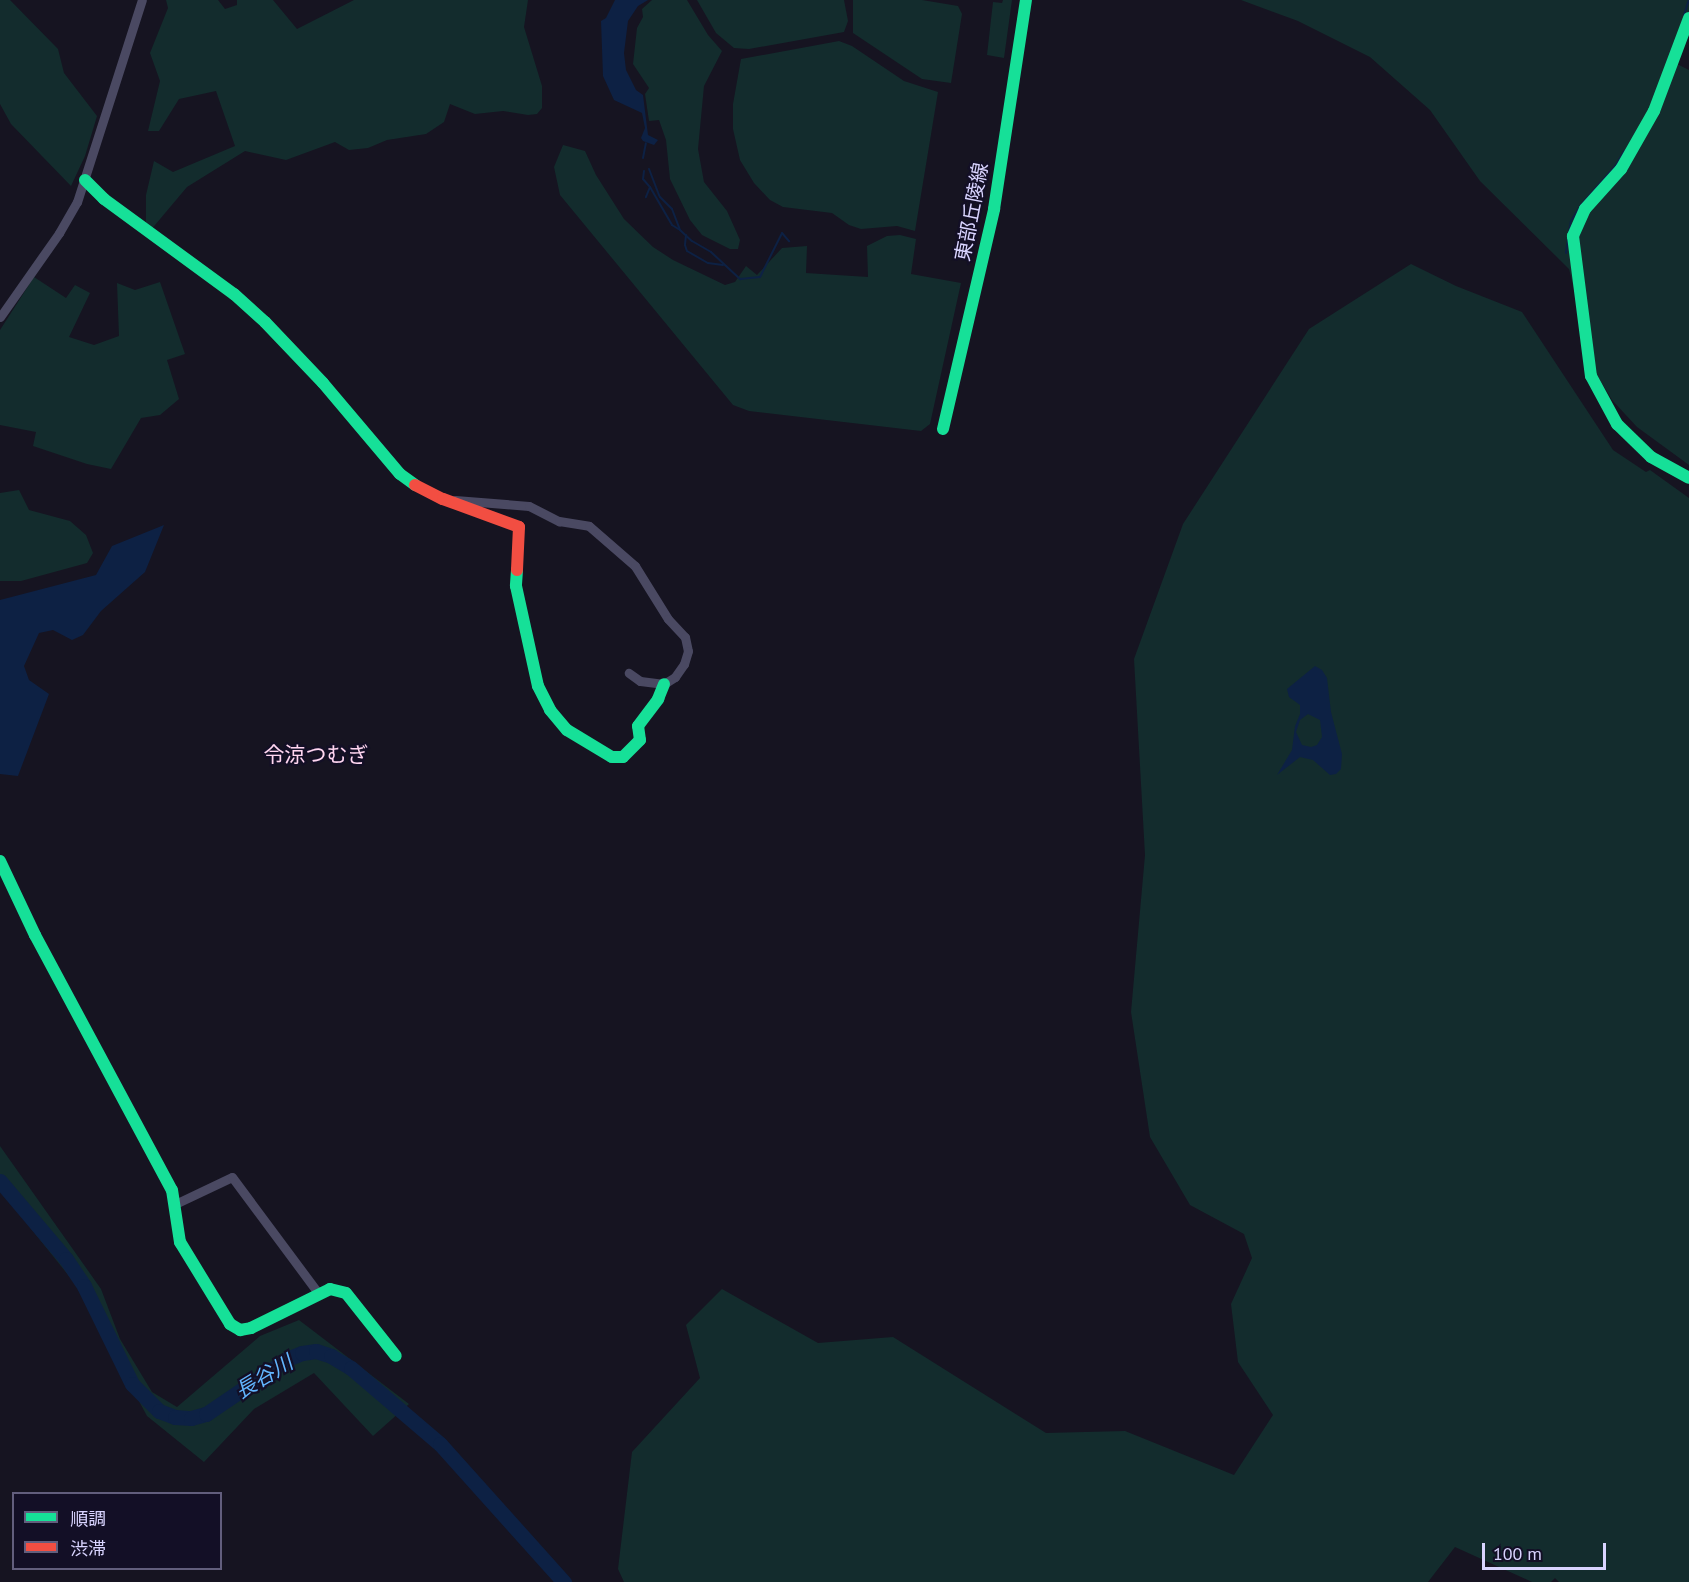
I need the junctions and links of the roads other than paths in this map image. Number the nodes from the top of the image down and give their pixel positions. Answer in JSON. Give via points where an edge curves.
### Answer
{"nodes":[{"id":1,"x":142,"y":0,"type":"edge"},
{"id":2,"x":1026,"y":0,"type":"edge"},
{"id":3,"x":1689,"y":18,"type":"edge"},
{"id":4,"x":85,"y":180,"type":"junction"},
{"id":5,"x":0,"y":317,"type":"edge"},
{"id":6,"x":943,"y":429,"type":"dead end"},
{"id":7,"x":1689,"y":478,"type":"edge"},
{"id":8,"x":443,"y":499,"type":"junction"},
{"id":9,"x":628,"y":673,"type":"dead end"},
{"id":10,"x":664,"y":684,"type":"junction"},
{"id":11,"x":0,"y":861,"type":"edge"},
{"id":12,"x":173,"y":1205,"type":"junction"},
{"id":13,"x":319,"y":1294,"type":"junction"},
{"id":14,"x":396,"y":1356,"type":"dead end"}],
"edges":[{"from":1,"to":4,"type":"street"},
{"from":2,"to":6,"type":"street","name":"東部丘陵線","via":[[994,209]]},
{"from":3,"to":7,"type":"street","via":[[1654,111],[1621,169],[1585,208],[1576,223],[1573,244],[1591,376],[1617,424],[1651,457]]},
{"from":4,"to":5,"type":"street","via":[[59,233]]},
{"from":4,"to":8,"type":"street","via":[[104,199],[242,301],[323,383],[400,474]]},
{"from":8,"to":10,"type":"street","via":[[529,506],[559,521],[589,526],[634,566],[668,619],[685,637],[688,651],[684,664]]},
{"from":8,"to":10,"type":"street","via":[[519,527],[516,586],[528,646],[542,694],[567,729],[612,757],[623,757],[640,740],[638,726]]},
{"from":9,"to":10,"type":"street","via":[[640,681]]},
{"from":11,"to":12,"type":"street","via":[[70,1002],[172,1190]]},
{"from":12,"to":13,"type":"street","via":[[232,1177]]},
{"from":12,"to":13,"type":"street","via":[[180,1242],[230,1324],[240,1330],[251,1328]]},
{"from":13,"to":14,"type":"street","via":[[330,1289],[346,1293]]}]}
